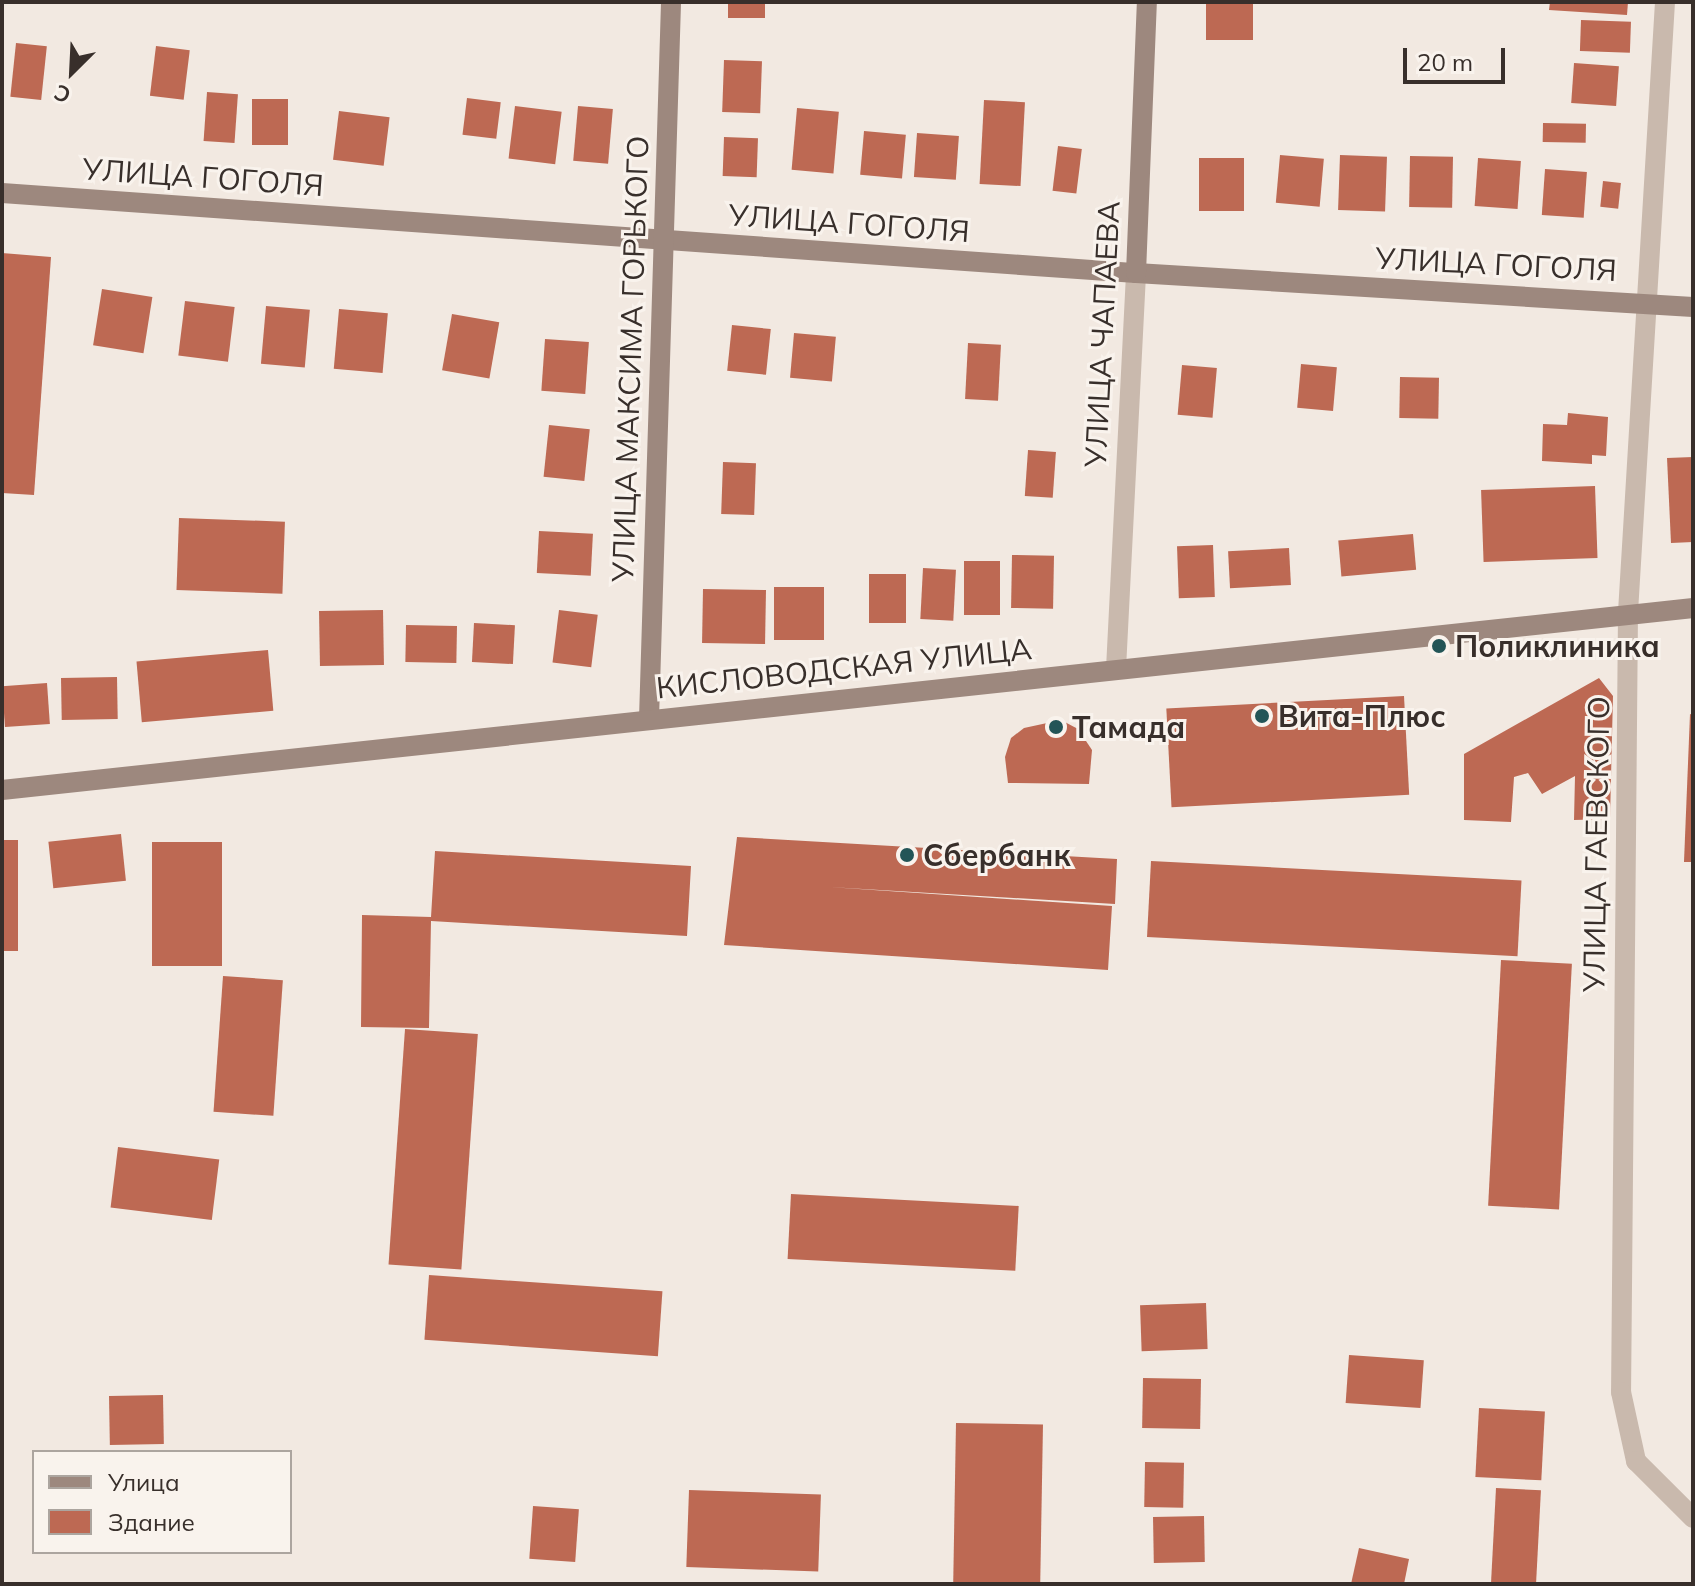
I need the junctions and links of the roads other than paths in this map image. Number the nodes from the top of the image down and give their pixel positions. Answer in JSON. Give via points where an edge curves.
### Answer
{"nodes":[{"id":1,"x":671,"y":2,"type":"edge"},
{"id":2,"x":1147,"y":2,"type":"edge"},
{"id":3,"x":1665,"y":2,"type":"edge"},
{"id":4,"x":2,"y":193,"type":"edge"},
{"id":5,"x":663,"y":240,"type":"junction"},
{"id":6,"x":1136,"y":273,"type":"junction"},
{"id":7,"x":1649,"y":304,"type":"junction"},
{"id":8,"x":1693,"y":307,"type":"edge"},
{"id":9,"x":1693,"y":608,"type":"edge"},
{"id":10,"x":1628,"y":612,"type":"junction"},
{"id":11,"x":1116,"y":669,"type":"junction"},
{"id":12,"x":649,"y":719,"type":"junction"},
{"id":13,"x":2,"y":790,"type":"edge"},
{"id":14,"x":1693,"y":1518,"type":"edge"}],
"edges":[{"from":1,"to":5,"type":"street","name":"УЛИЦА МАКСИМА ГОРЬКОГО"},
{"from":2,"to":6,"type":"street","name":"УЛИЦА ЧАПАЕВА"},
{"from":3,"to":7,"type":"street","name":"УЛИЦА ГАЕВСКОГО"},
{"from":4,"to":5,"type":"street","name":"УЛИЦА ГОГОЛЯ"},
{"from":5,"to":6,"type":"street","name":"УЛИЦА ГОГОЛЯ"},
{"from":5,"to":12,"type":"street","name":"УЛИЦА МАКСИМА ГОРЬКОГО"},
{"from":6,"to":7,"type":"street","name":"УЛИЦА ГОГОЛЯ"},
{"from":6,"to":11,"type":"street","name":"УЛИЦА ЧАПАЕВА"},
{"from":7,"to":8,"type":"street","name":"УЛИЦА ГОГОЛЯ"},
{"from":7,"to":10,"type":"street","name":"УЛИЦА ГАЕВСКОГО"},
{"from":9,"to":10,"type":"street","name":"КИСЛОВОДСКАЯ УЛИЦА"},
{"from":10,"to":11,"type":"street","name":"КИСЛОВОДСКАЯ УЛИЦА"},
{"from":10,"to":14,"type":"street","name":"УЛИЦА ГАЕВСКОГО","via":[[1621,1392],[1636,1461]]},
{"from":11,"to":12,"type":"street","name":"КИСЛОВОДСКАЯ УЛИЦА"},
{"from":12,"to":13,"type":"street","name":"КИСЛОВОДСКАЯ УЛИЦА"}]}
